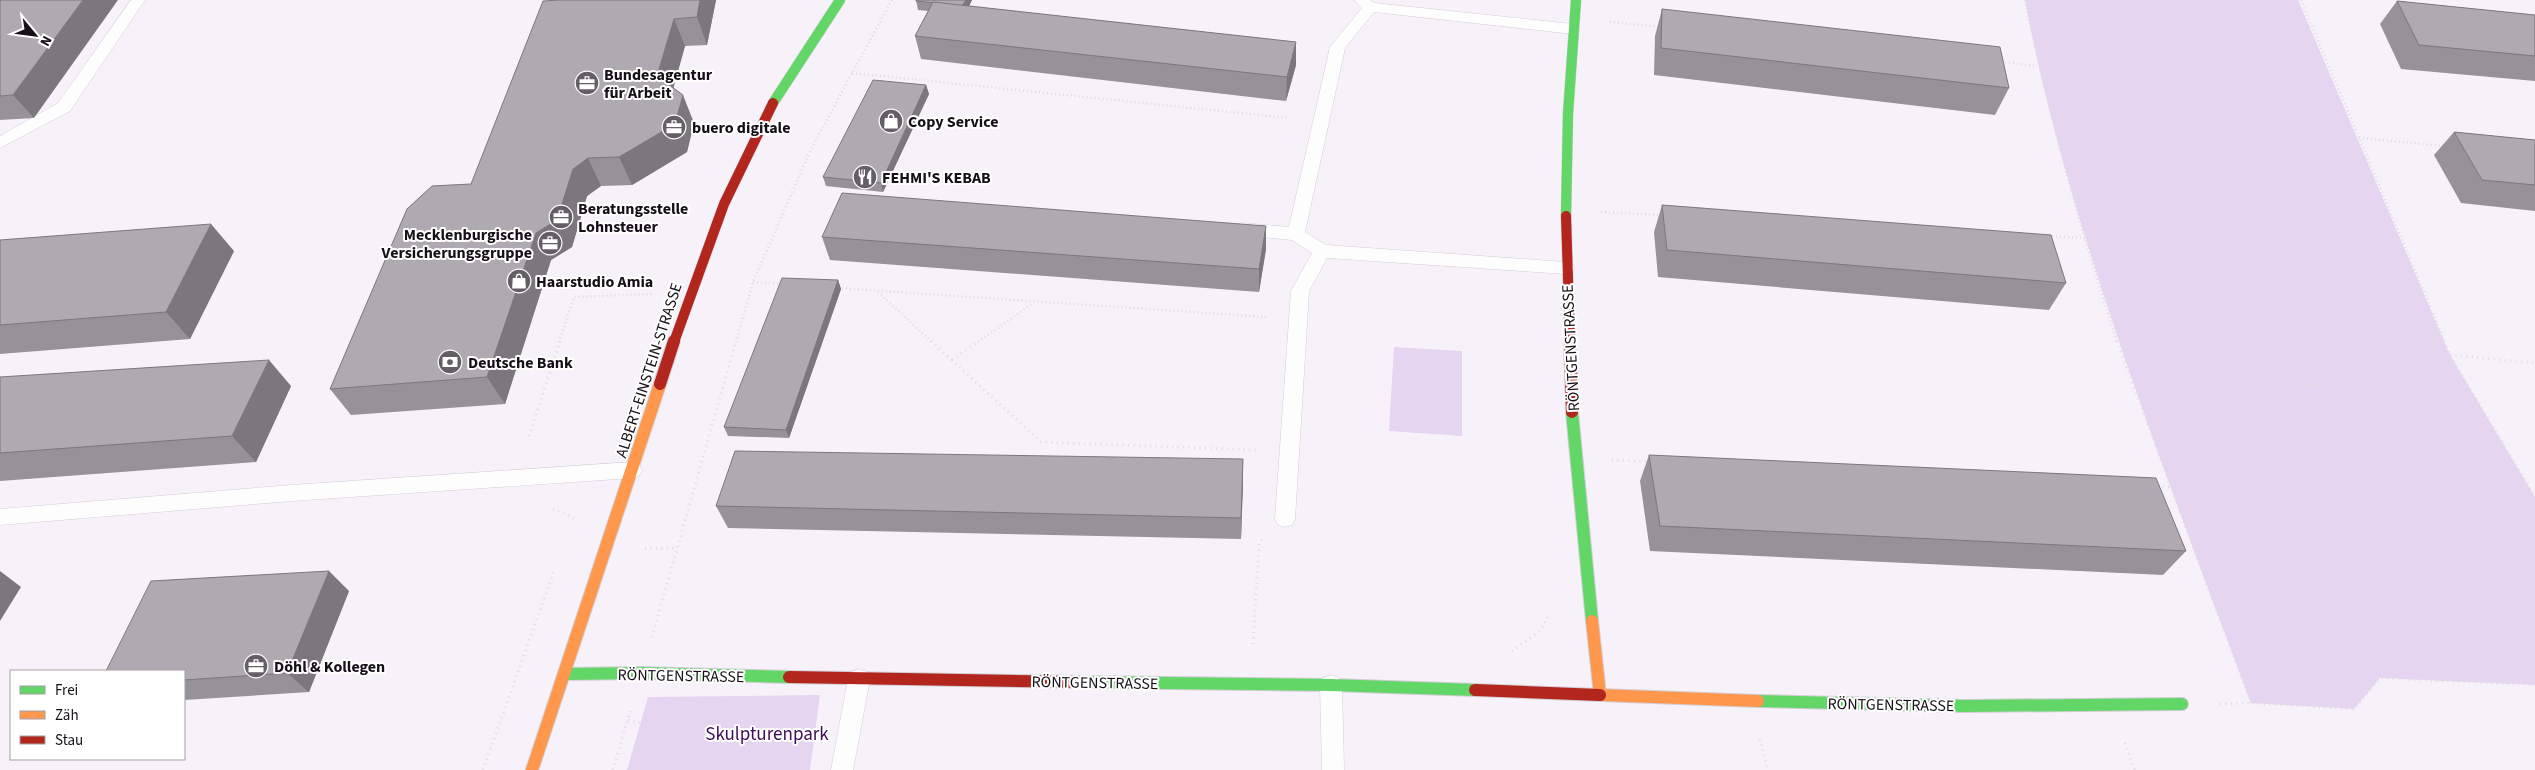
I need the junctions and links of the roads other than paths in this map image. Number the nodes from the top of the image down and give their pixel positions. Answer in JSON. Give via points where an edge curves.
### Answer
{"nodes":[{"id":1,"x":138,"y":0,"type":"edge"},
{"id":2,"x":840,"y":0,"type":"edge"},
{"id":3,"x":1576,"y":0,"type":"edge"},
{"id":4,"x":1365,"y":4,"type":"edge"},
{"id":5,"x":1574,"y":23,"type":"junction"},
{"id":6,"x":0,"y":142,"type":"edge"},
{"id":7,"x":1228,"y":227,"type":"edge"},
{"id":8,"x":1296,"y":234,"type":"junction"},
{"id":9,"x":1322,"y":251,"type":"junction"},
{"id":10,"x":1566,"y":268,"type":"junction"},
{"id":11,"x":632,"y":470,"type":"junction"},
{"id":12,"x":0,"y":517,"type":"edge"},
{"id":13,"x":1285,"y":520,"type":"road end"},
{"id":14,"x":564,"y":674,"type":"junction"},
{"id":15,"x":858,"y":679,"type":"junction"},
{"id":16,"x":1331,"y":685,"type":"junction"},
{"id":17,"x":1600,"y":695,"type":"junction"},
{"id":18,"x":2182,"y":704,"type":"road end"},
{"id":19,"x":842,"y":767,"type":"edge"},
{"id":20,"x":532,"y":770,"type":"edge"},
{"id":21,"x":1333,"y":770,"type":"edge"}],
"edges":[{"from":1,"to":6,"type":"lane","via":[[64,107]]},
{"from":2,"to":11,"type":"street","name":"ALBERT-EINSTEIN-STRASSE","via":[[772,105],[724,204],[688,300]]},
{"from":3,"to":5,"type":"street","name":"RÖNTGENSTRASSE"},
{"from":4,"to":5,"type":"lane"},
{"from":4,"to":8,"type":"lane","via":[[1338,48]]},
{"from":5,"to":10,"type":"street","name":"RÖNTGENSTRASSE","via":[[1567,136]]},
{"from":7,"to":8,"type":"lane"},
{"from":8,"to":9,"type":"lane"},
{"from":9,"to":10,"type":"lane"},
{"from":9,"to":13,"type":"lane","via":[[1300,291]]},
{"from":10,"to":17,"type":"street","name":"RÖNTGENSTRASSE","via":[[1576,458]]},
{"from":11,"to":12,"type":"lane"},
{"from":11,"to":14,"type":"street","name":"ALBERT-EINSTEIN-STRASSE"},
{"from":14,"to":15,"type":"street","name":"RÖNTGENSTRASSE"},
{"from":14,"to":20,"type":"street","name":"ALBERT-EINSTEIN-STRASSE"},
{"from":15,"to":16,"type":"street","name":"RÖNTGENSTRASSE"},
{"from":15,"to":19,"type":"lane"},
{"from":16,"to":17,"type":"street","name":"RÖNTGENSTRASSE"},
{"from":16,"to":21,"type":"lane"},
{"from":17,"to":18,"type":"street","name":"RÖNTGENSTRASSE","via":[[1750,702]]}]}
